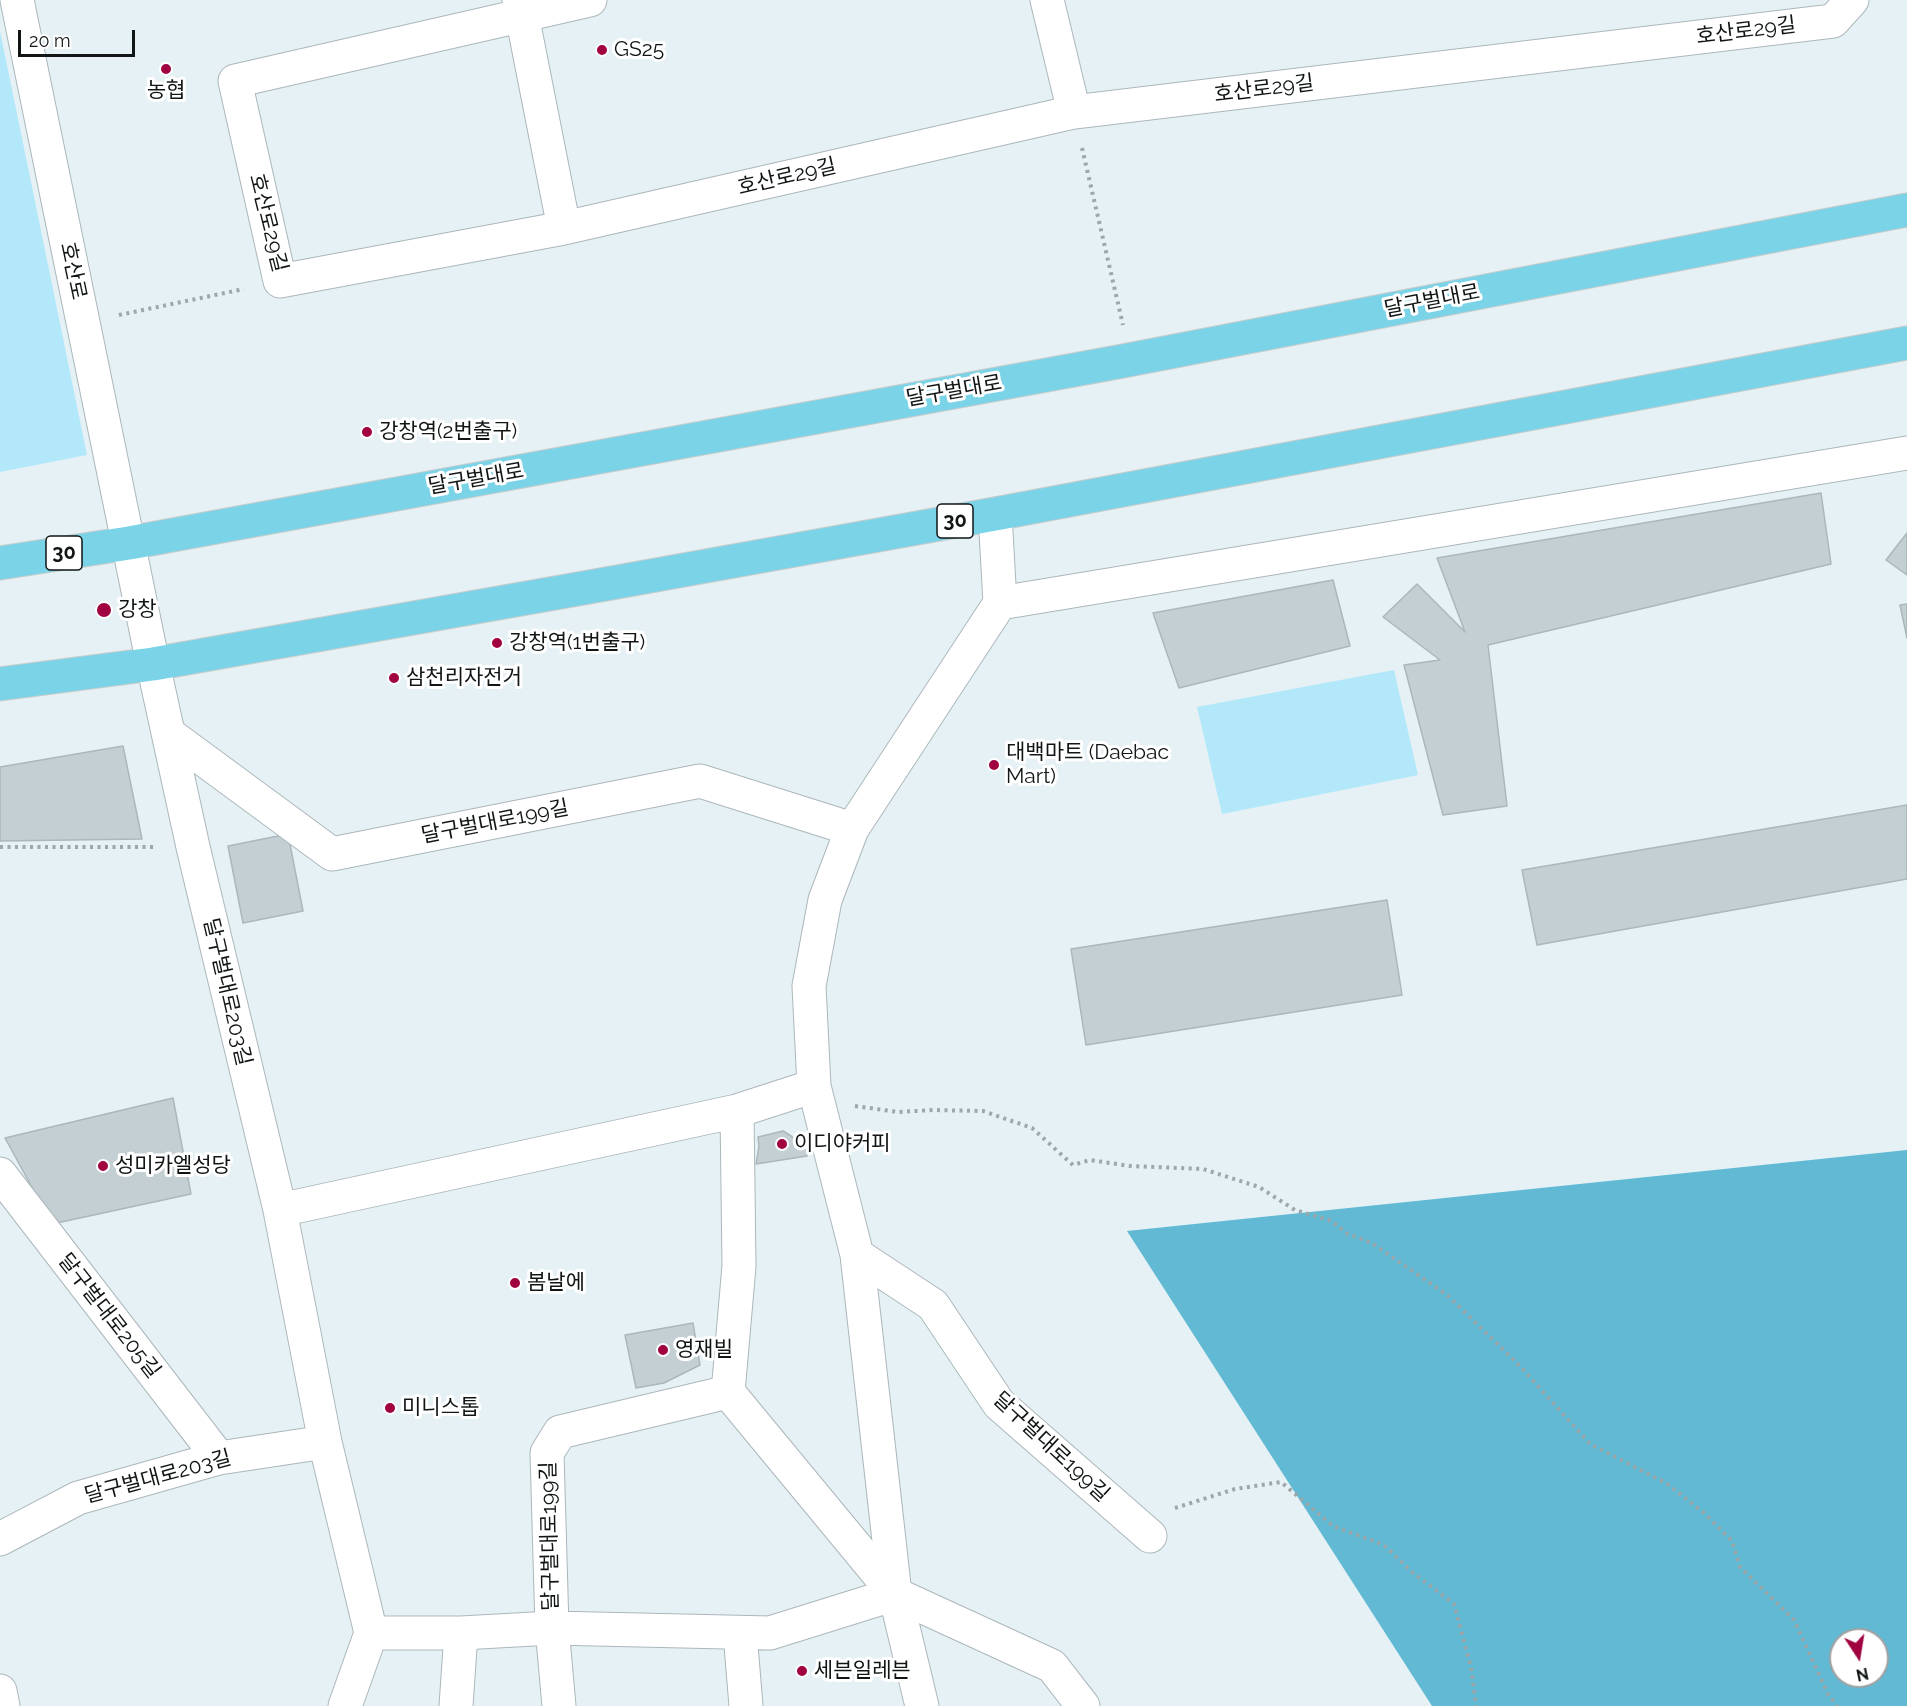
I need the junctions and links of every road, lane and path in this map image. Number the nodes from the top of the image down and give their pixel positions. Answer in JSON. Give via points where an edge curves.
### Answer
{"nodes":[{"id":1,"x":17,"y":0,"type":"edge"},
{"id":2,"x":591,"y":0,"type":"edge"},
{"id":3,"x":1047,"y":0,"type":"edge"},
{"id":4,"x":1852,"y":0,"type":"edge"},
{"id":5,"x":521,"y":8,"type":"edge"},
{"id":6,"x":1074,"y":112,"type":"junction"},
{"id":7,"x":1907,"y":210,"type":"edge"},
{"id":8,"x":564,"y":228,"type":"junction"},
{"id":9,"x":280,"y":281,"type":"junction"},
{"id":10,"x":84,"y":323,"type":"junction"},
{"id":11,"x":1907,"y":343,"type":"edge"},
{"id":12,"x":1130,"y":359,"type":"junction"},
{"id":13,"x":1907,"y":453,"type":"edge"},
{"id":14,"x":995,"y":514,"type":"junction"},
{"id":15,"x":129,"y":543,"type":"junction"},
{"id":16,"x":0,"y":563,"type":"edge"},
{"id":17,"x":1000,"y":603,"type":"junction"},
{"id":18,"x":153,"y":664,"type":"junction"},
{"id":19,"x":0,"y":684,"type":"edge"},
{"id":20,"x":169,"y":734,"type":"junction"},
{"id":21,"x":852,"y":829,"type":"junction"},
{"id":22,"x":0,"y":847,"type":"edge"},
{"id":23,"x":193,"y":847,"type":"junction"},
{"id":24,"x":817,"y":1094,"type":"junction"},
{"id":25,"x":737,"y":1112,"type":"junction"},
{"id":26,"x":0,"y":1174,"type":"edge"},
{"id":27,"x":280,"y":1210,"type":"junction"},
{"id":28,"x":857,"y":1255,"type":"junction"},
{"id":29,"x":728,"y":1392,"type":"junction"},
{"id":30,"x":325,"y":1442,"type":"junction"},
{"id":31,"x":219,"y":1458,"type":"junction"},
{"id":32,"x":1150,"y":1536,"type":"joint"},
{"id":33,"x":0,"y":1539,"type":"edge"},
{"id":34,"x":895,"y":1594,"type":"junction"},
{"id":35,"x":552,"y":1628,"type":"junction"},
{"id":36,"x":371,"y":1633,"type":"junction"},
{"id":37,"x":740,"y":1633,"type":"junction"},
{"id":38,"x":461,"y":1634,"type":"junction"},
{"id":39,"x":0,"y":1691,"type":"edge"},
{"id":40,"x":3,"y":1706,"type":"edge"},
{"id":41,"x":345,"y":1706,"type":"edge"},
{"id":42,"x":456,"y":1706,"type":"edge"},
{"id":43,"x":559,"y":1706,"type":"edge"},
{"id":44,"x":746,"y":1706,"type":"edge"},
{"id":45,"x":922,"y":1706,"type":"edge"},
{"id":46,"x":1083,"y":1706,"type":"edge"},
{"id":47,"x":1476,"y":1706,"type":"edge"},
{"id":48,"x":1837,"y":1706,"type":"edge"}],
"edges":[{"from":1,"to":10,"type":"street","name":"호산로"},
{"from":2,"to":5,"type":"street","name":"호산로29길"},
{"from":3,"to":6,"type":"street"},
{"from":4,"to":6,"type":"street","name":"호산로29길","via":[[1833,21]]},
{"from":5,"to":8,"type":"street"},
{"from":5,"to":9,"type":"street","name":"호산로29길","via":[[234,81]]},
{"from":6,"to":8,"type":"street","name":"호산로29길"},
{"from":6,"to":12,"type":"path"},
{"from":7,"to":12,"type":"main road","name":"달구벌대로","number":"30"},
{"from":8,"to":9,"type":"street","name":"호산로29길"},
{"from":9,"to":10,"type":"path"},
{"from":10,"to":15,"type":"street","name":"호산로"},
{"from":11,"to":14,"type":"main road","number":"30"},
{"from":12,"to":15,"type":"main road","name":"달구벌대로","number":"30"},
{"from":13,"to":17,"type":"street"},
{"from":14,"to":17,"type":"street"},
{"from":14,"to":18,"type":"main road","number":"30"},
{"from":15,"to":16,"type":"main road","name":"달구벌대로","number":"30"},
{"from":15,"to":18,"type":"street","name":"달구벌대로203길"},
{"from":17,"to":21,"type":"street"},
{"from":18,"to":19,"type":"main road","number":"30"},
{"from":18,"to":20,"type":"street","name":"달구벌대로203길"},
{"from":20,"to":21,"type":"street","name":"달구벌대로199길","via":[[332,854],[700,781]]},
{"from":20,"to":23,"type":"street","name":"달구벌대로203길"},
{"from":21,"to":24,"type":"street","via":[[825,900],[809,986]]},
{"from":22,"to":23,"type":"path"},
{"from":23,"to":27,"type":"street","name":"달구벌대로203길"},
{"from":24,"to":25,"type":"street"},
{"from":24,"to":28,"type":"street"},
{"from":24,"to":48,"type":"path","via":[[852,1106],[898,1112],[983,1111],[1032,1128],[1073,1165],[1090,1160],[1203,1169],[1259,1187],[1294,1210],[1332,1221],[1346,1233],[1372,1243],[1447,1295],[1519,1365],[1590,1444],[1666,1483],[1703,1512],[1732,1541],[1740,1567],[1794,1620]]},
{"from":25,"to":27,"type":"street"},
{"from":25,"to":29,"type":"street","via":[[739,1266]]},
{"from":26,"to":31,"type":"street","name":"달구벌대로205길"},
{"from":27,"to":30,"type":"street","name":"달구벌대로203길"},
{"from":28,"to":32,"type":"street","name":"달구벌대로199길","via":[[933,1305],[999,1404]]},
{"from":28,"to":34,"type":"street"},
{"from":29,"to":34,"type":"street"},
{"from":29,"to":35,"type":"street","name":"달구벌대로199길","via":[[560,1432],[547,1453]]},
{"from":30,"to":31,"type":"street","name":"달구벌대로203길"},
{"from":30,"to":36,"type":"street","name":"달구벌대로203길"},
{"from":31,"to":33,"type":"street","name":"달구벌대로203길","via":[[78,1498]]},
{"from":32,"to":47,"type":"path","via":[[1151,1516],[1235,1490],[1281,1482],[1333,1526],[1384,1545],[1454,1604],[1471,1667]]},
{"from":34,"to":37,"type":"street","name":"달구벌대로199길","via":[[770,1633]]},
{"from":34,"to":45,"type":"street"},
{"from":34,"to":46,"type":"street","via":[[1052,1666]]},
{"from":35,"to":37,"type":"street","name":"달구벌대로199길"},
{"from":35,"to":38,"type":"street"},
{"from":35,"to":43,"type":"street"},
{"from":36,"to":38,"type":"street"},
{"from":36,"to":41,"type":"street"},
{"from":37,"to":44,"type":"street"},
{"from":38,"to":42,"type":"street"},
{"from":39,"to":40,"type":"street"}]}
